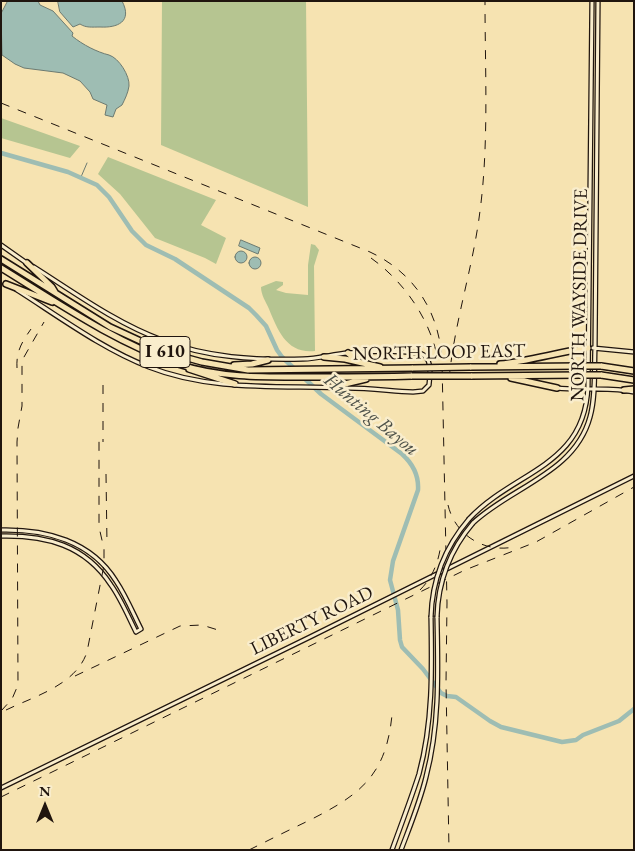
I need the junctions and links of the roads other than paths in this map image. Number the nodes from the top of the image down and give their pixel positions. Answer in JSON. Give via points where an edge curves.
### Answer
{"nodes":[{"id":1,"x":592,"y":1,"type":"edge"},
{"id":2,"x":598,"y":1,"type":"edge"},
{"id":3,"x":1,"y":245,"type":"edge"},
{"id":4,"x":1,"y":259,"type":"edge"},
{"id":5,"x":27,"y":263,"type":"junction"},
{"id":6,"x":1,"y":268,"type":"edge"},
{"id":7,"x":4,"y":283,"type":"edge"},
{"id":8,"x":57,"y":295,"type":"junction"},
{"id":9,"x":64,"y":307,"type":"junction"},
{"id":10,"x":588,"y":348,"type":"junction"},
{"id":11,"x":594,"y":348,"type":"junction"},
{"id":12,"x":634,"y":352,"type":"edge"},
{"id":13,"x":348,"y":353,"type":"junction"},
{"id":14,"x":324,"y":357,"type":"junction"},
{"id":15,"x":268,"y":360,"type":"junction"},
{"id":16,"x":358,"y":362,"type":"junction"},
{"id":17,"x":179,"y":364,"type":"junction"},
{"id":18,"x":223,"y":366,"type":"junction"},
{"id":19,"x":492,"y":367,"type":"junction"},
{"id":20,"x":387,"y":369,"type":"junction"},
{"id":21,"x":634,"y":371,"type":"edge"},
{"id":22,"x":503,"y":376,"type":"junction"},
{"id":23,"x":377,"y":377,"type":"junction"},
{"id":24,"x":634,"y":380,"type":"edge"},
{"id":25,"x":235,"y":384,"type":"junction"},
{"id":26,"x":332,"y":388,"type":"junction"},
{"id":27,"x":557,"y":388,"type":"joint"},
{"id":28,"x":588,"y":390,"type":"junction"},
{"id":29,"x":593,"y":390,"type":"junction"},
{"id":30,"x":624,"y":390,"type":"joint"},
{"id":31,"x":634,"y":391,"type":"edge"},
{"id":32,"x":634,"y":476,"type":"edge"},
{"id":33,"x":1,"y":530,"type":"edge"},
{"id":34,"x":9,"y":530,"type":"junction"},
{"id":35,"x":1,"y":536,"type":"edge"},
{"id":36,"x":9,"y":536,"type":"junction"},
{"id":37,"x":82,"y":548,"type":"junction"},
{"id":38,"x":78,"y":553,"type":"junction"},
{"id":39,"x":1,"y":788,"type":"edge"},
{"id":40,"x":397,"y":837,"type":"junction"},
{"id":41,"x":405,"y":840,"type":"junction"},
{"id":42,"x":392,"y":850,"type":"edge"},
{"id":43,"x":401,"y":850,"type":"edge"}],
"edges":[{"from":1,"to":10,"type":"main road","name":"NORTH WAYSIDE DRIVE"},
{"from":2,"to":11,"type":"main road","name":"NORTH WAYSIDE DRIVE"},
{"from":3,"to":5,"type":"main road"},
{"from":4,"to":8,"type":"highway","name":"NORTH LOOP EAST","number":"I 610"},
{"from":5,"to":8,"type":"highway"},
{"from":5,"to":15,"type":"main road","via":[[106,312],[163,341],[216,355]]},
{"from":6,"to":9,"type":"highway","name":"NORTH LOOP EAST","number":"I 610"},
{"from":7,"to":9,"type":"highway"},
{"from":7,"to":25,"type":"main road","via":[[132,360],[186,378]]},
{"from":8,"to":18,"type":"highway","name":"NORTH LOOP EAST","number":"I 610","via":[[134,339],[185,358]]},
{"from":9,"to":17,"type":"highway","name":"NORTH LOOP EAST","number":"I 610","via":[[116,338]]},
{"from":10,"to":11,"type":"main road"},
{"from":10,"to":19,"type":"highway"},
{"from":10,"to":28,"type":"main road","name":"NORTH WAYSIDE DRIVE"},
{"from":11,"to":12,"type":"main road"},
{"from":11,"to":29,"type":"main road","name":"NORTH WAYSIDE DRIVE"},
{"from":13,"to":14,"type":"main road"},
{"from":13,"to":16,"type":"highway"},
{"from":13,"to":26,"type":"main road","via":[[423,353],[429,362],[429,385],[413,392]]},
{"from":14,"to":15,"type":"main road"},
{"from":14,"to":16,"type":"highway"},
{"from":15,"to":18,"type":"highway"},
{"from":16,"to":20,"type":"highway"},
{"from":17,"to":23,"type":"highway","name":"NORTH LOOP EAST","number":"I 610","via":[[238,376]]},
{"from":17,"to":25,"type":"highway"},
{"from":18,"to":20,"type":"highway","name":"NORTH LOOP EAST","number":"I 610","via":[[248,370]]},
{"from":19,"to":20,"type":"highway","name":"NORTH LOOP EAST","number":"I 610","bridge":true},
{"from":19,"to":21,"type":"highway","name":"NORTH LOOP EAST","number":"I 610","bridge":true,"via":[[601,366]]},
{"from":22,"to":23,"type":"highway","name":"NORTH LOOP EAST","number":"I 610","bridge":true},
{"from":22,"to":24,"type":"highway","name":"NORTH LOOP EAST","number":"I 610","bridge":true,"via":[[601,375]]},
{"from":22,"to":27,"type":"highway"},
{"from":23,"to":26,"type":"highway"},
{"from":25,"to":26,"type":"main road"},
{"from":27,"to":28,"type":"main road"},
{"from":28,"to":29,"type":"main road"},
{"from":28,"to":40,"type":"main road","name":"NORTH WAYSIDE DRIVE","bridge":true,"via":[[582,419],[565,448],[488,501],[469,519],[442,563],[434,586],[431,617],[432,693],[425,742],[419,773]]},
{"from":29,"to":30,"type":"main road"},
{"from":29,"to":41,"type":"main road","name":"NORTH WAYSIDE DRIVE","bridge":true,"via":[[590,417],[568,456],[473,523],[455,548],[444,573],[437,617],[438,701],[432,753]]},
{"from":30,"to":31,"type":"highway"},
{"from":32,"to":39,"type":"main road","name":"LIBERTY ROAD"},
{"from":33,"to":34,"type":"main road"},
{"from":34,"to":36,"type":"main road"},
{"from":34,"to":37,"type":"main road","via":[[44,532]]},
{"from":35,"to":36,"type":"main road"},
{"from":36,"to":38,"type":"main road","via":[[46,539]]},
{"from":37,"to":38,"type":"main road"},
{"from":37,"to":38,"type":"main road","via":[[116,580],[141,630],[136,632],[108,580]]},
{"from":40,"to":41,"type":"main road"},
{"from":40,"to":42,"type":"main road","name":"NORTH WAYSIDE DRIVE"},
{"from":41,"to":43,"type":"main road","name":"NORTH WAYSIDE DRIVE"}]}
